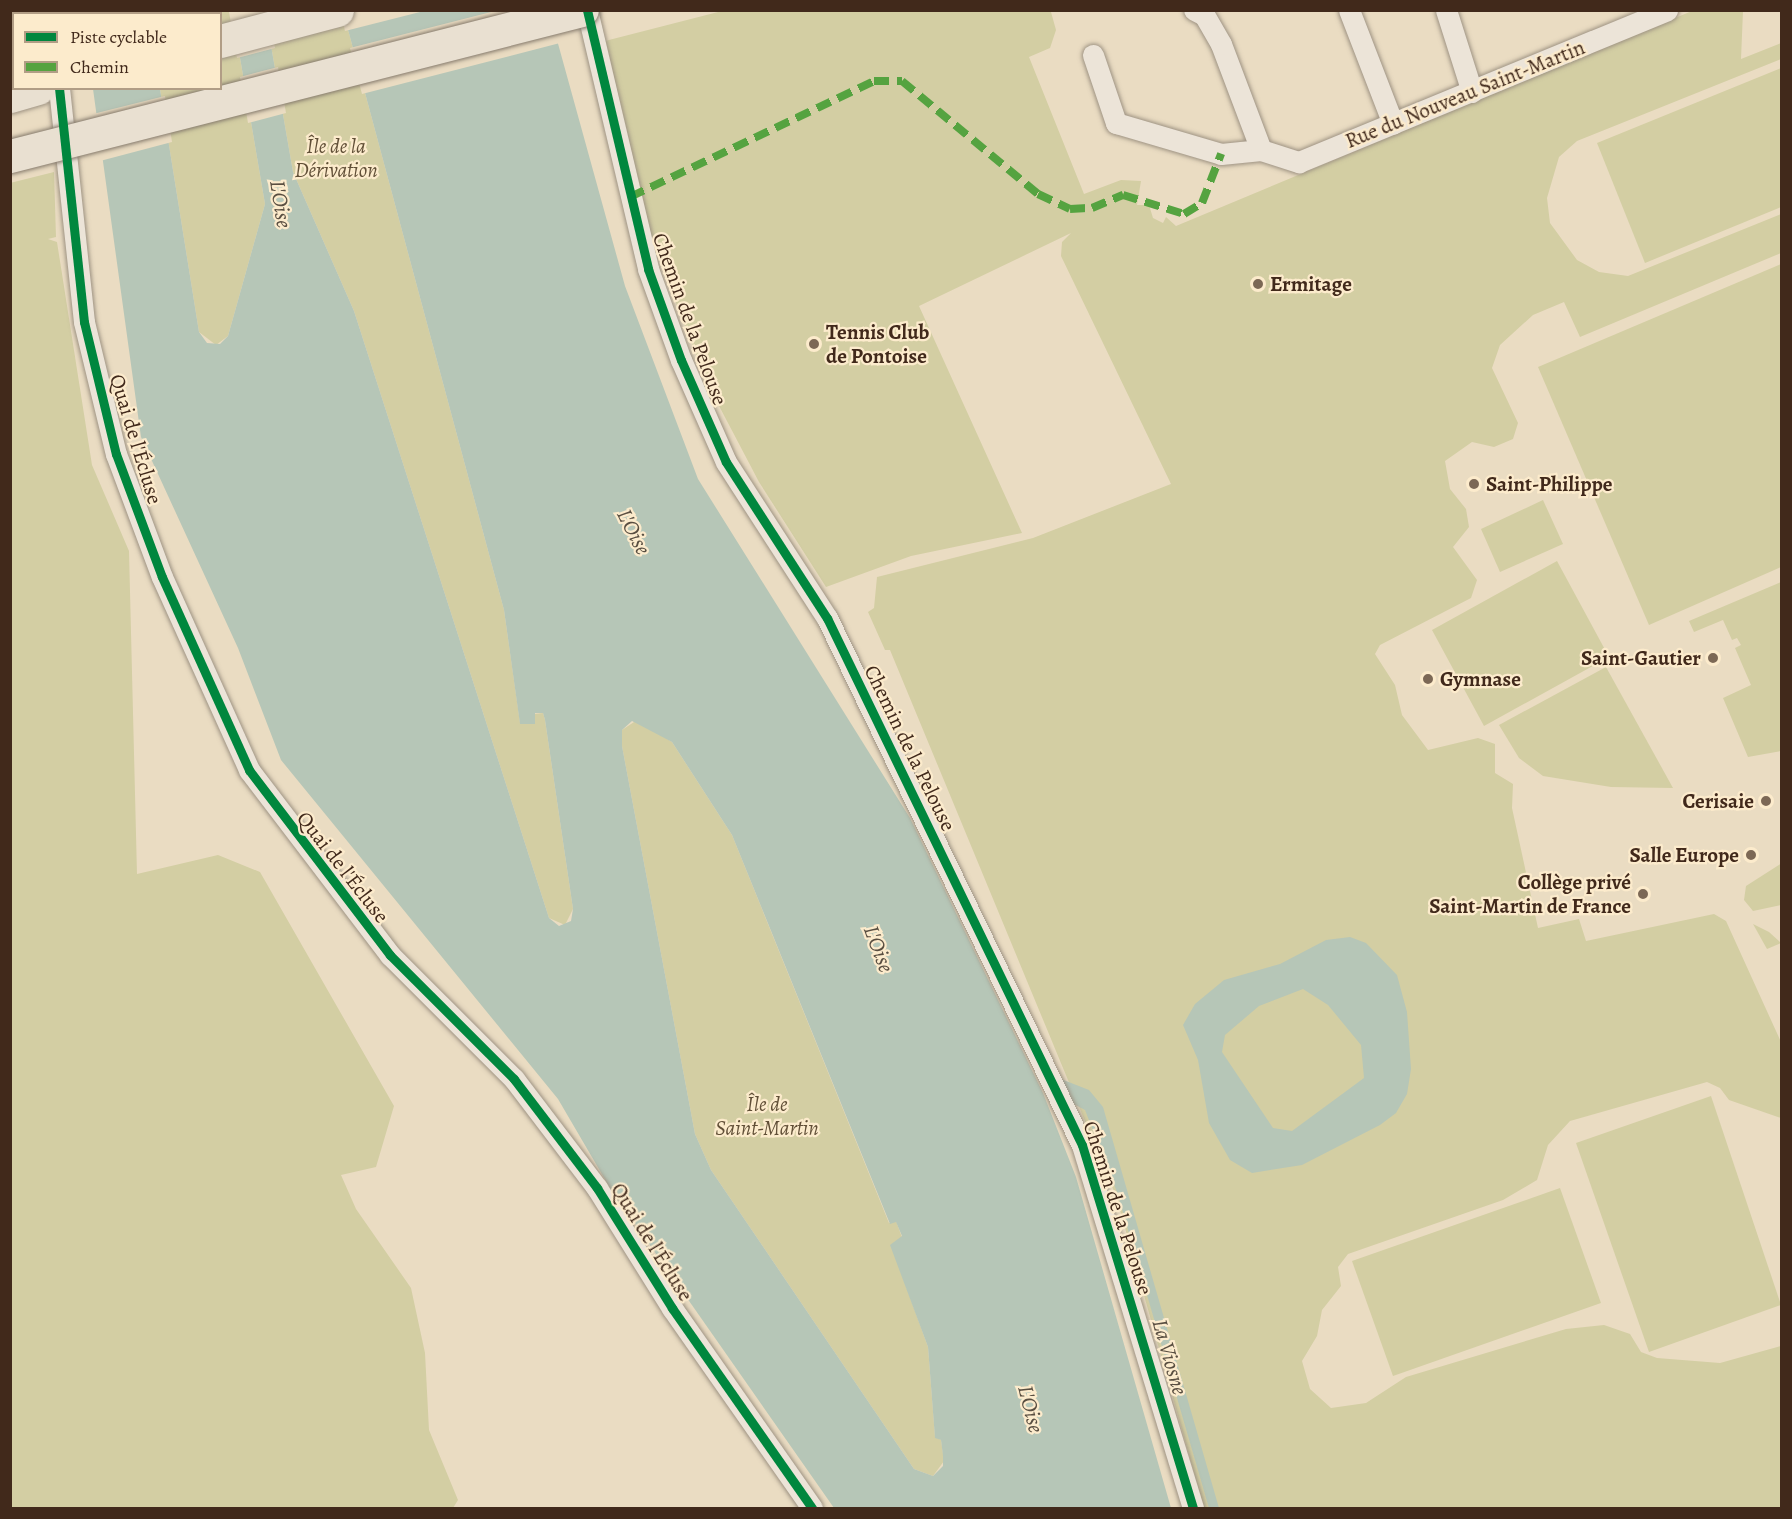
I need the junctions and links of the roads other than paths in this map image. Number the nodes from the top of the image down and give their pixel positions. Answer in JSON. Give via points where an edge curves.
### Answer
{"nodes":[{"id":1,"x":337,"y":10,"type":"edge"},
{"id":2,"x":582,"y":10,"type":"edge"},
{"id":3,"x":587,"y":10,"type":"edge"},
{"id":4,"x":1194,"y":10,"type":"edge"},
{"id":5,"x":1349,"y":10,"type":"edge"},
{"id":6,"x":1446,"y":10,"type":"edge"},
{"id":7,"x":1667,"y":10,"type":"edge"},
{"id":8,"x":222,"y":40,"type":"edge"},
{"id":9,"x":1093,"y":55,"type":"dead end"},
{"id":10,"x":31,"y":90,"type":"edge"},
{"id":11,"x":59,"y":90,"type":"edge"},
{"id":12,"x":1472,"y":92,"type":"junction"},
{"id":13,"x":10,"y":96,"type":"edge"},
{"id":14,"x":1393,"y":124,"type":"junction"},
{"id":15,"x":1261,"y":150,"type":"junction"},
{"id":16,"x":10,"y":156,"type":"edge"},
{"id":17,"x":812,"y":1509,"type":"edge"},
{"id":18,"x":1193,"y":1509,"type":"edge"}],
"edges":[{"from":1,"to":8,"type":"highway"},
{"from":2,"to":16,"type":"highway","bridge":true},
{"from":3,"to":18,"type":"street","name":"Chemin de la Pelouse","via":[[648,269],[681,360],[726,462],[827,618],[1082,1145]]},
{"from":4,"to":15,"type":"street","via":[[1221,44]]},
{"from":5,"to":14,"type":"street"},
{"from":6,"to":12,"type":"street"},
{"from":7,"to":12,"type":"street","name":"Rue du Nouveau Saint-Martin"},
{"from":9,"to":15,"type":"street","via":[[1116,123],[1221,154]]},
{"from":10,"to":13,"type":"highway"},
{"from":11,"to":17,"type":"street","name":"Quai de l'Écluse","via":[[68,139],[84,322],[116,454],[162,577],[249,770],[390,955],[521,1088],[597,1188],[672,1308]]},
{"from":12,"to":14,"type":"street","name":"Rue du Nouveau Saint-Martin"},
{"from":14,"to":15,"type":"street","name":"Rue du Nouveau Saint-Martin","via":[[1299,162]]}]}
